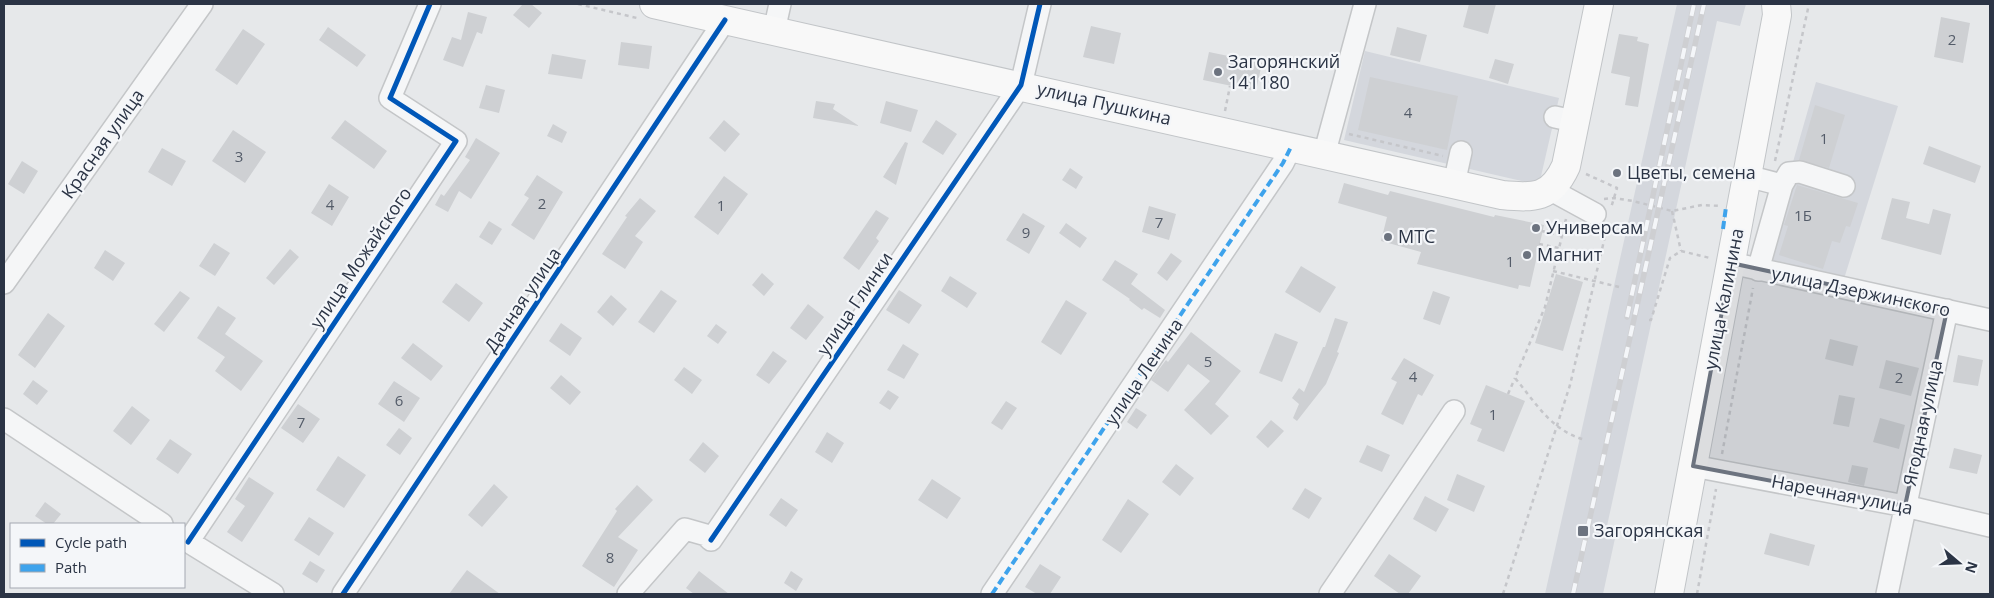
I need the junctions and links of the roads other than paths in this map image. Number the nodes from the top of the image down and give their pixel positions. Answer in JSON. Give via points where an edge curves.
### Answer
{"nodes":[{"id":1,"x":202,"y":4,"type":"edge"},
{"id":2,"x":430,"y":4,"type":"edge"},
{"id":3,"x":654,"y":4,"type":"edge"},
{"id":4,"x":780,"y":4,"type":"edge"},
{"id":5,"x":1040,"y":4,"type":"edge"},
{"id":6,"x":1365,"y":4,"type":"edge"},
{"id":7,"x":1599,"y":4,"type":"edge"},
{"id":8,"x":1776,"y":4,"type":"edge"},
{"id":9,"x":725,"y":20,"type":"junction"},
{"id":10,"x":774,"y":31,"type":"junction"},
{"id":11,"x":1021,"y":85,"type":"junction"},
{"id":12,"x":1327,"y":142,"type":"junction"},
{"id":13,"x":1291,"y":147,"type":"junction"},
{"id":14,"x":1767,"y":181,"type":"junction"},
{"id":15,"x":1844,"y":186,"type":"dead end"},
{"id":16,"x":1538,"y":194,"type":"junction"},
{"id":17,"x":1604,"y":219,"type":"road end"},
{"id":18,"x":1749,"y":267,"type":"junction"},
{"id":19,"x":4,"y":283,"type":"edge"},
{"id":20,"x":1947,"y":310,"type":"junction"},
{"id":21,"x":1990,"y":320,"type":"edge"},
{"id":22,"x":1454,"y":411,"type":"dead end"},
{"id":23,"x":4,"y":419,"type":"edge"},
{"id":24,"x":1706,"y":468,"type":"junction"},
{"id":25,"x":1905,"y":506,"type":"junction"},
{"id":26,"x":160,"y":523,"type":"edge"},
{"id":27,"x":1990,"y":526,"type":"edge"},
{"id":28,"x":186,"y":540,"type":"edge"},
{"id":29,"x":272,"y":594,"type":"edge"},
{"id":30,"x":342,"y":594,"type":"edge"},
{"id":31,"x":628,"y":594,"type":"edge"},
{"id":32,"x":992,"y":594,"type":"edge"},
{"id":33,"x":1330,"y":594,"type":"edge"},
{"id":34,"x":1669,"y":594,"type":"edge"},
{"id":35,"x":1888,"y":594,"type":"edge"}],
"edges":[{"from":1,"to":19,"type":"street","name":"Красная улица"},
{"from":2,"to":28,"type":"street","name":"улица Можайского","via":[[390,98],[456,141]]},
{"from":3,"to":9,"type":"main road","name":"улица Пушкина"},
{"from":4,"to":10,"type":"street"},
{"from":5,"to":11,"type":"street"},
{"from":6,"to":12,"type":"street"},
{"from":7,"to":16,"type":"main road","via":[[1564,119],[1566,166],[1560,179]]},
{"from":8,"to":14,"type":"main road","name":"улица Калинина"},
{"from":9,"to":10,"type":"main road","name":"улица Пушкина"},
{"from":9,"to":30,"type":"street","name":"Дачная улица"},
{"from":10,"to":11,"type":"main road","name":"улица Пушкина"},
{"from":11,"to":13,"type":"main road","name":"улица Пушкина"},
{"from":11,"to":31,"type":"street","name":"улица Глинки","via":[[711,540],[706,535],[685,529]]},
{"from":12,"to":13,"type":"main road","name":"улица Пушкина"},
{"from":12,"to":16,"type":"main road","name":"улица Пушкина","via":[[1458,165],[1502,195]]},
{"from":13,"to":32,"type":"street","name":"улица Ленина","via":[[1284,163],[1208,277]]},
{"from":14,"to":15,"type":"street","via":[[1790,172],[1800,172]]},
{"from":14,"to":18,"type":"street"},
{"from":14,"to":18,"type":"main road","name":"улица Калинина","via":[[1741,208]]},
{"from":16,"to":17,"type":"street"},
{"from":18,"to":20,"type":"street","name":"улица Дзержинского"},
{"from":18,"to":24,"type":"main road","name":"улица Калинина"},
{"from":20,"to":21,"type":"street","name":"улица Дзержинского"},
{"from":20,"to":25,"type":"street","name":"Ягодная улица"},
{"from":22,"to":33,"type":"street"},
{"from":23,"to":26,"type":"street"},
{"from":24,"to":25,"type":"street","name":"Наречная улица"},
{"from":24,"to":34,"type":"main road","name":"улица Калинина"},
{"from":25,"to":27,"type":"street","name":"Наречная улица"},
{"from":25,"to":35,"type":"street","name":"Ягодная улица"},
{"from":28,"to":29,"type":"street"}]}
